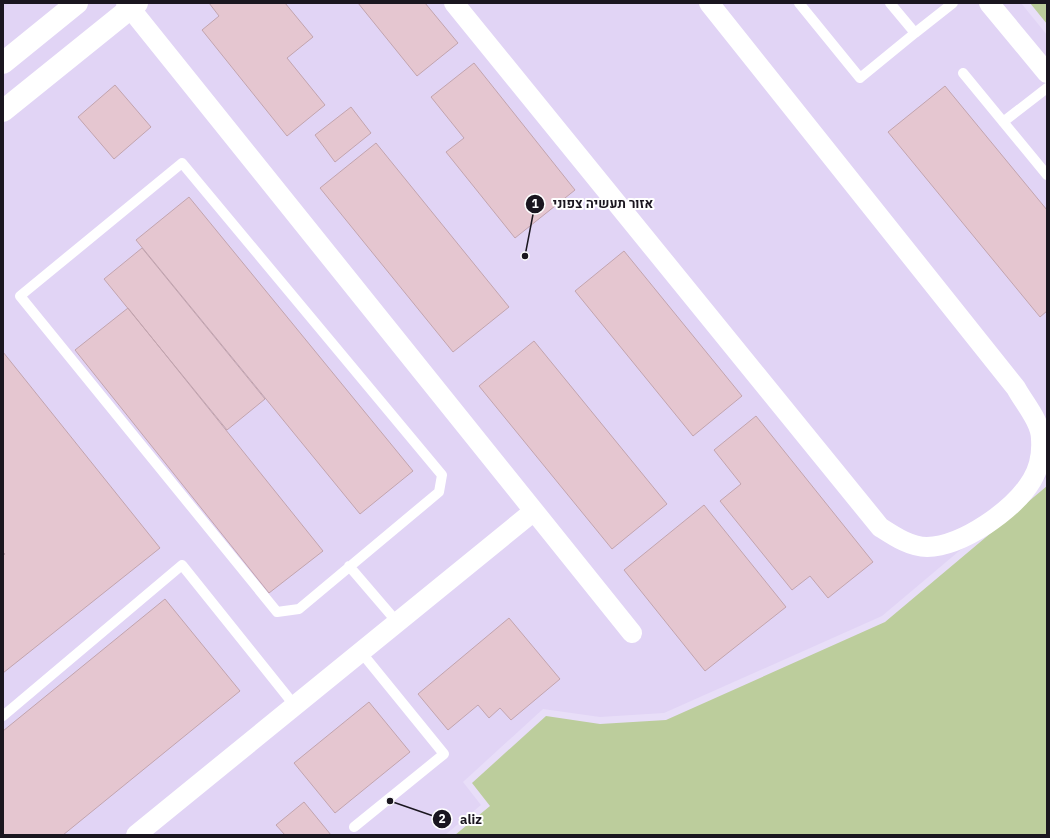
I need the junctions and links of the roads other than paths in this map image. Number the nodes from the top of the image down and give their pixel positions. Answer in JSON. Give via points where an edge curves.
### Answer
{"nodes":[{"id":1,"x":77,"y":3,"type":"edge"},
{"id":2,"x":454,"y":3,"type":"edge"},
{"id":3,"x":709,"y":3,"type":"edge"},
{"id":4,"x":799,"y":3,"type":"edge"},
{"id":5,"x":890,"y":3,"type":"edge"},
{"id":6,"x":953,"y":3,"type":"edge"},
{"id":7,"x":989,"y":3,"type":"edge"},
{"id":8,"x":131,"y":5,"type":"edge"},
{"id":9,"x":915,"y":33,"type":"junction"},
{"id":10,"x":3,"y":63,"type":"edge"},
{"id":11,"x":963,"y":72,"type":"dead end"},
{"id":12,"x":1047,"y":73,"type":"edge"},
{"id":13,"x":1047,"y":88,"type":"edge"},
{"id":14,"x":3,"y":112,"type":"edge"},
{"id":15,"x":1003,"y":122,"type":"junction"},
{"id":16,"x":1047,"y":175,"type":"edge"},
{"id":17,"x":534,"y":512,"type":"junction"},
{"id":18,"x":349,"y":566,"type":"junction"},
{"id":19,"x":397,"y":622,"type":"junction"},
{"id":20,"x":632,"y":633,"type":"dead end"},
{"id":21,"x":361,"y":652,"type":"junction"},
{"id":22,"x":295,"y":706,"type":"junction"},
{"id":23,"x":3,"y":716,"type":"edge"},
{"id":24,"x":354,"y":827,"type":"dead end"},
{"id":25,"x":136,"y":835,"type":"edge"}],
"edges":[{"from":1,"to":10,"type":"street"},
{"from":2,"to":3,"type":"street","via":[[880,527],[906,542],[926,547],[948,544],[972,534],[1014,502],[1032,480],[1041,457],[1042,438],[1035,421],[1016,388]]},
{"from":4,"to":9,"type":"lane","via":[[860,78]]},
{"from":5,"to":9,"type":"lane"},
{"from":6,"to":9,"type":"lane"},
{"from":7,"to":12,"type":"street"},
{"from":8,"to":14,"type":"street"},
{"from":8,"to":17,"type":"street"},
{"from":11,"to":15,"type":"lane"},
{"from":13,"to":15,"type":"lane"},
{"from":15,"to":16,"type":"lane"},
{"from":17,"to":19,"type":"street"},
{"from":17,"to":20,"type":"street"},
{"from":18,"to":18,"type":"lane","via":[[439,492],[442,475],[182,163],[20,296],[277,612],[298,609]]},
{"from":18,"to":19,"type":"lane"},
{"from":19,"to":21,"type":"street"},
{"from":21,"to":22,"type":"street"},
{"from":21,"to":24,"type":"lane","via":[[444,754]]},
{"from":22,"to":23,"type":"lane","via":[[182,565]]},
{"from":22,"to":25,"type":"street"}]}
